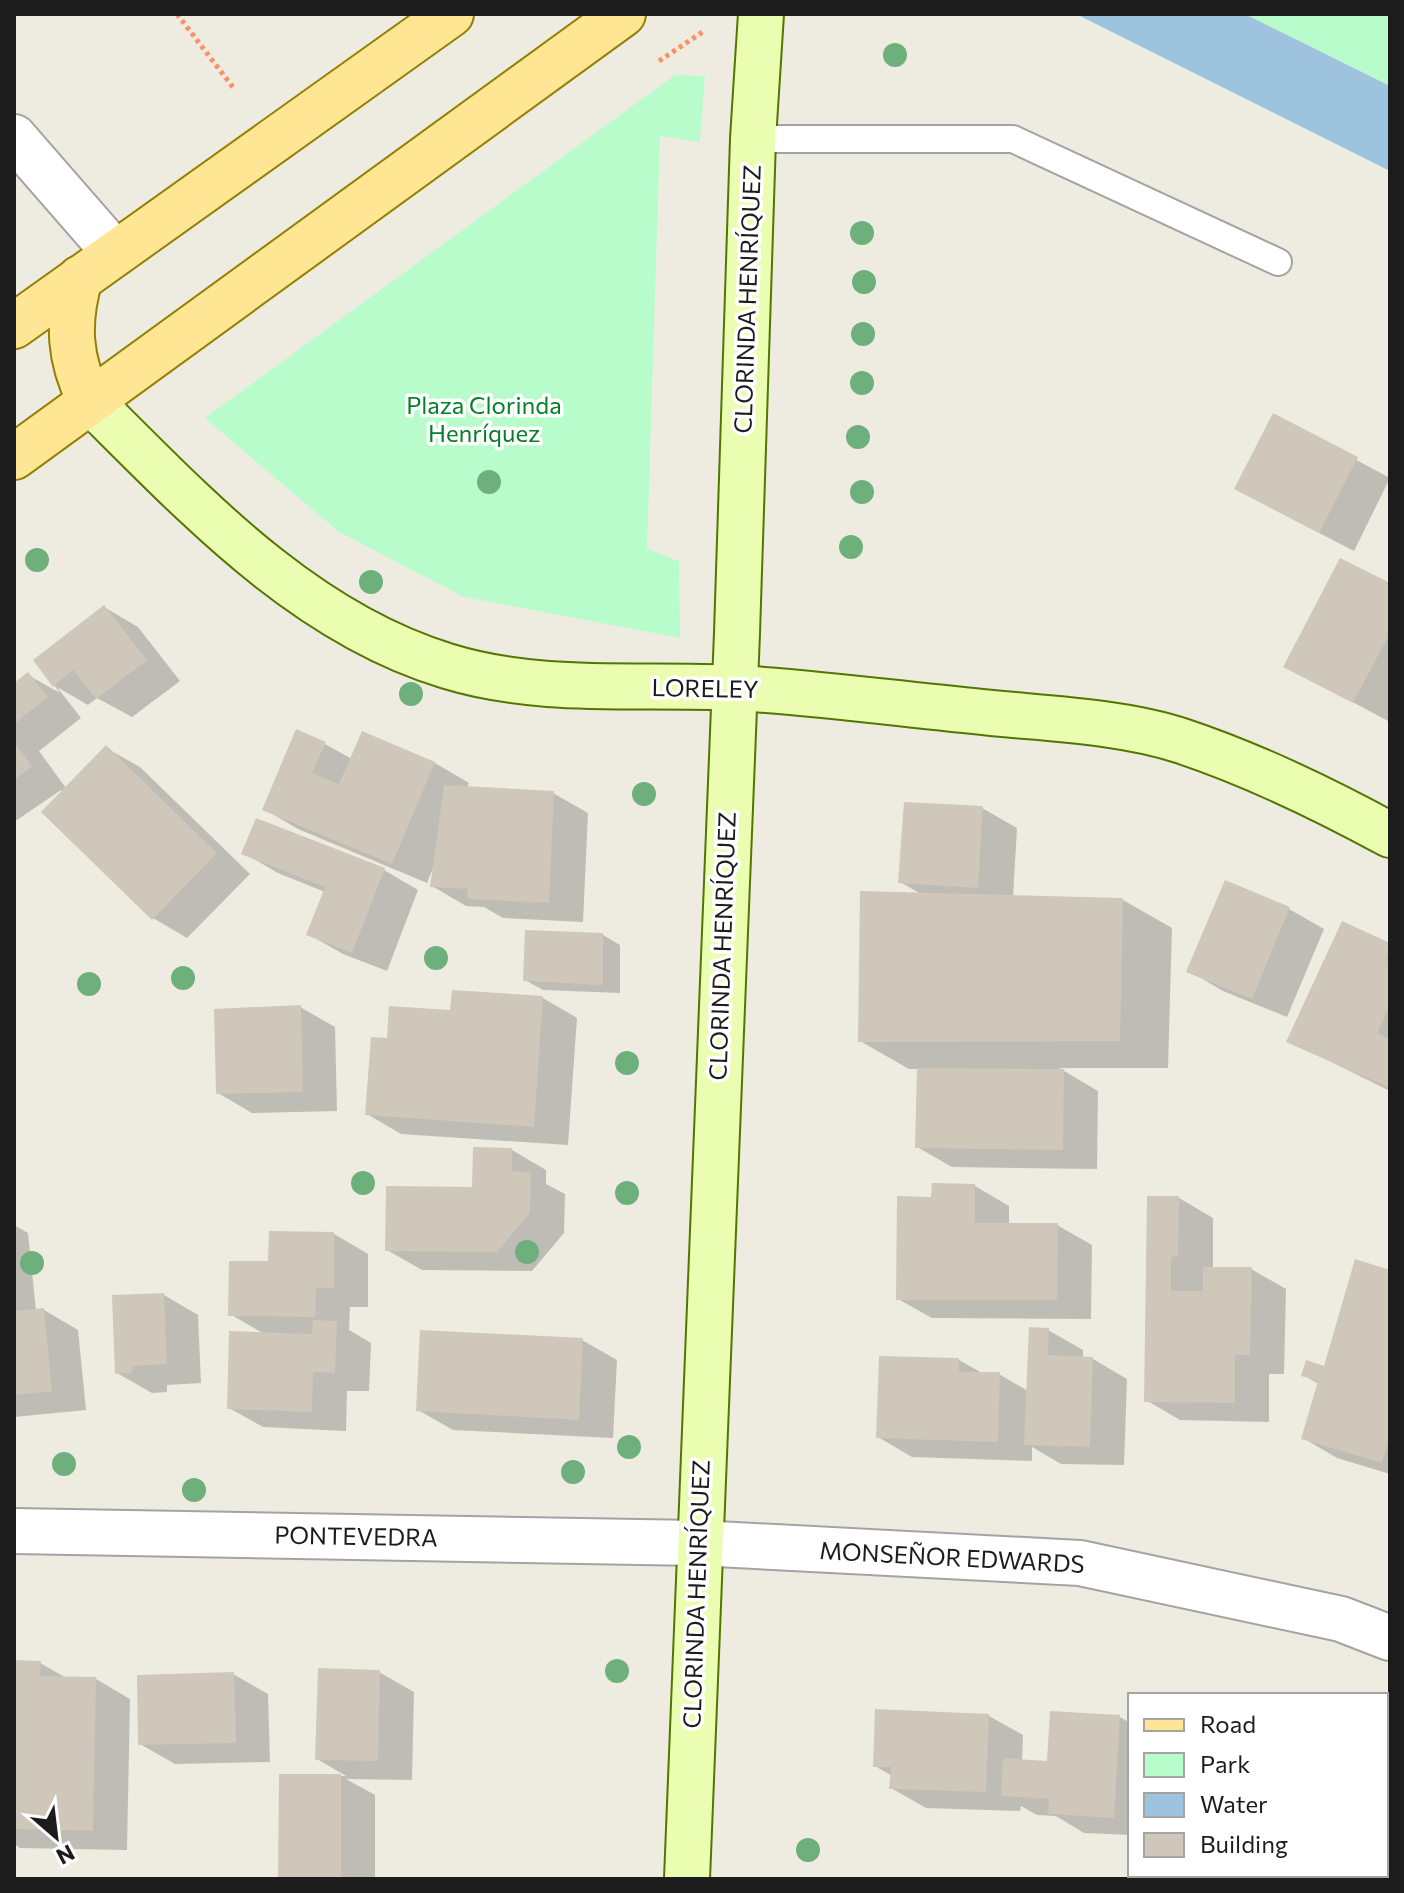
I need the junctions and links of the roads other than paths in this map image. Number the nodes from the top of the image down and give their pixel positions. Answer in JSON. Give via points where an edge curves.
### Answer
{"nodes":[{"id":1,"x":451,"y":14,"type":"edge"},
{"id":2,"x":623,"y":14,"type":"edge"},
{"id":3,"x":761,"y":14,"type":"edge"},
{"id":4,"x":14,"y":137,"type":"edge"},
{"id":5,"x":753,"y":139,"type":"junction"},
{"id":6,"x":115,"y":253,"type":"junction"},
{"id":7,"x":1278,"y":262,"type":"dead end"},
{"id":8,"x":80,"y":278,"type":"junction"},
{"id":9,"x":14,"y":326,"type":"edge"},
{"id":10,"x":90,"y":401,"type":"junction"},
{"id":11,"x":14,"y":457,"type":"edge"},
{"id":12,"x":734,"y":688,"type":"junction"},
{"id":13,"x":1390,"y":835,"type":"edge"},
{"id":14,"x":14,"y":1531,"type":"edge"},
{"id":15,"x":698,"y":1543,"type":"junction"},
{"id":16,"x":1390,"y":1638,"type":"edge"},
{"id":17,"x":687,"y":1879,"type":"edge"}],
"edges":[{"from":1,"to":6,"type":"main road"},
{"from":2,"to":10,"type":"main road"},
{"from":3,"to":5,"type":"street","name":"CLORINDA HENRÍQUEZ"},
{"from":4,"to":6,"type":"street"},
{"from":5,"to":7,"type":"lane","via":[[1013,139]]},
{"from":5,"to":12,"type":"street","name":"CLORINDA HENRÍQUEZ"},
{"from":6,"to":8,"type":"main road"},
{"from":8,"to":9,"type":"main road"},
{"from":8,"to":10,"type":"main road","via":[[70,332],[73,360]]},
{"from":10,"to":11,"type":"main road"},
{"from":10,"to":12,"type":"street","name":"LORELEY","via":[[218,529],[352,626],[446,666],[517,680],[590,688]]},
{"from":12,"to":13,"type":"street","name":"LORELEY","via":[[1088,723],[1179,740],[1273,777]]},
{"from":12,"to":15,"type":"street","name":"CLORINDA HENRÍQUEZ"},
{"from":14,"to":15,"type":"street","name":"PONTEVEDRA"},
{"from":15,"to":16,"type":"street","name":"MONSEÑOR EDWARDS","via":[[1080,1563],[1341,1619]]},
{"from":15,"to":17,"type":"street","name":"CLORINDA HENRÍQUEZ"}]}
